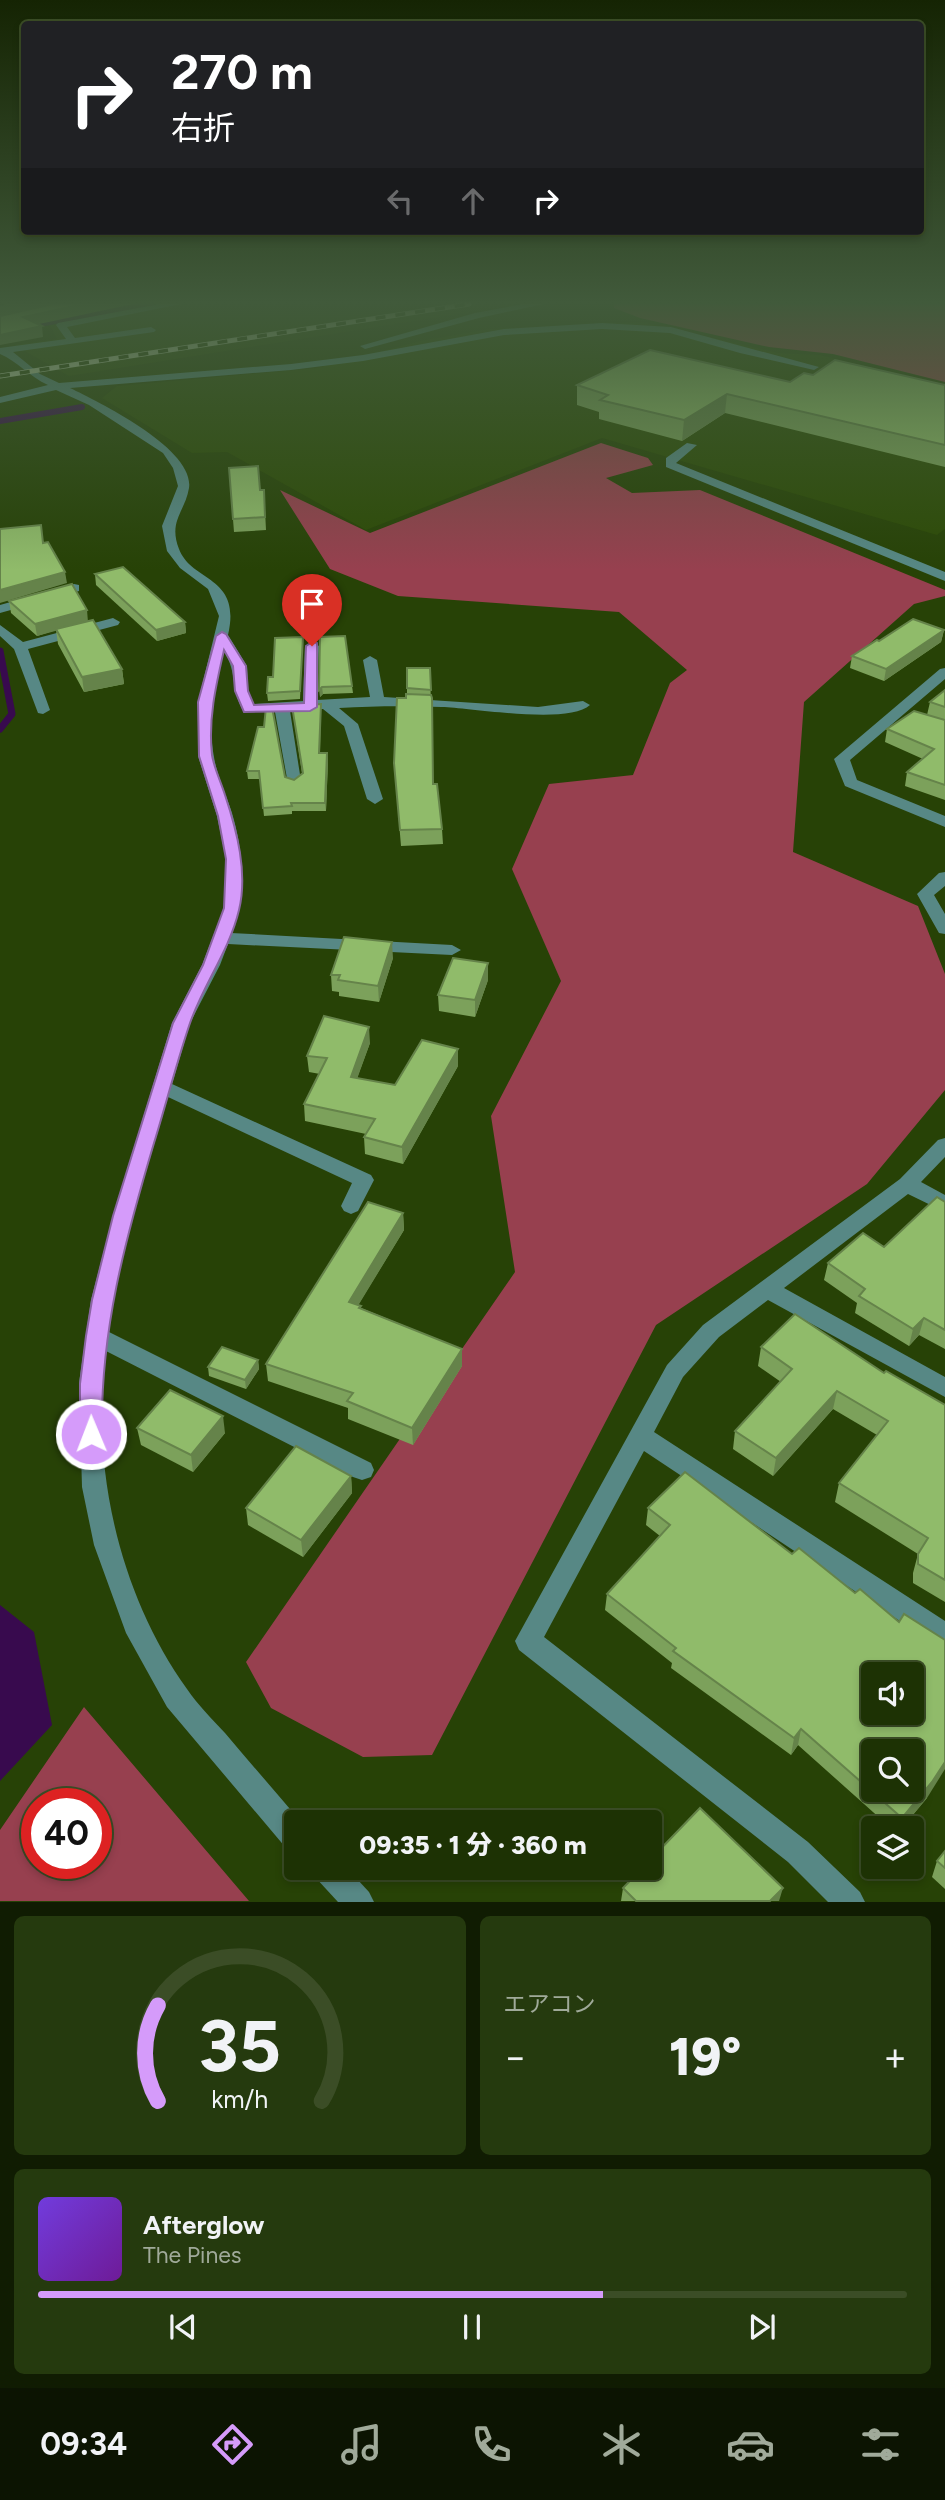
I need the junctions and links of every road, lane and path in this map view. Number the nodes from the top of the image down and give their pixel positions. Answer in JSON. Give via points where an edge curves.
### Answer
{"nodes":[{"id":1,"x":49,"y":393,"type":"edge"},
{"id":2,"x":58,"y":393,"type":"edge"},
{"id":3,"x":72,"y":393,"type":"edge"},
{"id":4,"x":0,"y":400,"type":"edge"},
{"id":5,"x":0,"y":411,"type":"edge"},
{"id":6,"x":691,"y":445,"type":"dead end"},
{"id":7,"x":945,"y":577,"type":"edge"},
{"id":8,"x":74,"y":588,"type":"edge"},
{"id":9,"x":0,"y":609,"type":"edge"},
{"id":10,"x":113,"y":622,"type":"dead end"},
{"id":11,"x":0,"y":629,"type":"edge"},
{"id":12,"x":222,"y":636,"type":"junction"},
{"id":13,"x":312,"y":646,"type":"dead end"},
{"id":14,"x":20,"y":647,"type":"junction"},
{"id":15,"x":370,"y":660,"type":"dead end"},
{"id":16,"x":945,"y":672,"type":"edge"},
{"id":17,"x":378,"y":701,"type":"junction"},
{"id":18,"x":583,"y":705,"type":"dead end"},
{"id":19,"x":328,"y":706,"type":"junction"},
{"id":20,"x":310,"y":707,"type":"junction"},
{"id":21,"x":282,"y":708,"type":"junction"},
{"id":22,"x":43,"y":710,"type":"dead end"},
{"id":23,"x":293,"y":781,"type":"edge"},
{"id":24,"x":375,"y":799,"type":"dead end"},
{"id":25,"x":945,"y":822,"type":"edge"},
{"id":26,"x":945,"y":877,"type":"edge"},
{"id":27,"x":945,"y":929,"type":"edge"},
{"id":28,"x":221,"y":938,"type":"junction"},
{"id":29,"x":452,"y":950,"type":"dead end"},
{"id":30,"x":160,"y":1086,"type":"junction"},
{"id":31,"x":945,"y":1145,"type":"edge"},
{"id":32,"x":907,"y":1184,"type":"junction"},
{"id":33,"x":945,"y":1204,"type":"edge"},
{"id":34,"x":351,"y":1206,"type":"dead end"},
{"id":35,"x":769,"y":1290,"type":"junction"},
{"id":36,"x":97,"y":1336,"type":"junction"},
{"id":37,"x":945,"y":1388,"type":"edge"},
{"id":38,"x":639,"y":1436,"type":"junction"},
{"id":39,"x":362,"y":1470,"type":"dead end"},
{"id":40,"x":945,"y":1636,"type":"edge"},
{"id":41,"x":284,"y":1824,"type":"edge"},
{"id":42,"x":338,"y":1880,"type":"edge"},
{"id":43,"x":359,"y":1902,"type":"edge"},
{"id":44,"x":850,"y":1902,"type":"edge"}],
"edges":[{"from":1,"to":4,"type":"street"},
{"from":2,"to":5,"type":"street"},
{"from":3,"to":12,"type":"street","via":[[167,451],[179,468],[184,486],[168,526],[173,551],[214,587],[226,616]]},
{"from":6,"to":7,"type":"street","via":[[670,460],[670,465]]},
{"from":8,"to":9,"type":"street"},
{"from":10,"to":14,"type":"street"},
{"from":11,"to":14,"type":"street"},
{"from":12,"to":21,"type":"street","via":[[240,666],[241,691],[249,709]]},
{"from":12,"to":28,"type":"street","via":[[205,702],[206,756],[234,859],[232,908]]},
{"from":13,"to":20,"type":"street"},
{"from":14,"to":22,"type":"street"},
{"from":15,"to":17,"type":"street"},
{"from":16,"to":25,"type":"street","via":[[903,714],[842,759],[850,782]]},
{"from":17,"to":18,"type":"street","via":[[538,711]]},
{"from":17,"to":19,"type":"street"},
{"from":19,"to":20,"type":"street"},
{"from":19,"to":24,"type":"street","via":[[351,724]]},
{"from":20,"to":21,"type":"street"},
{"from":21,"to":23,"type":"street"},
{"from":26,"to":27,"type":"street","via":[[925,894]]},
{"from":28,"to":29,"type":"street"},
{"from":28,"to":30,"type":"street","via":[[181,1023]]},
{"from":30,"to":34,"type":"street","via":[[364,1180]]},
{"from":30,"to":36,"type":"street","via":[[123,1216]]},
{"from":31,"to":32,"type":"street"},
{"from":32,"to":33,"type":"street"},
{"from":32,"to":35,"type":"street"},
{"from":35,"to":37,"type":"street"},
{"from":35,"to":38,"type":"street","via":[[711,1331],[675,1371]]},
{"from":36,"to":39,"type":"street"},
{"from":36,"to":41,"type":"street","via":[[90,1384],[94,1488],[107,1545],[135,1625],[177,1698]]},
{"from":38,"to":40,"type":"street"},
{"from":38,"to":44,"type":"street","via":[[528,1641],[798,1852]]},
{"from":42,"to":43,"type":"street"}]}
